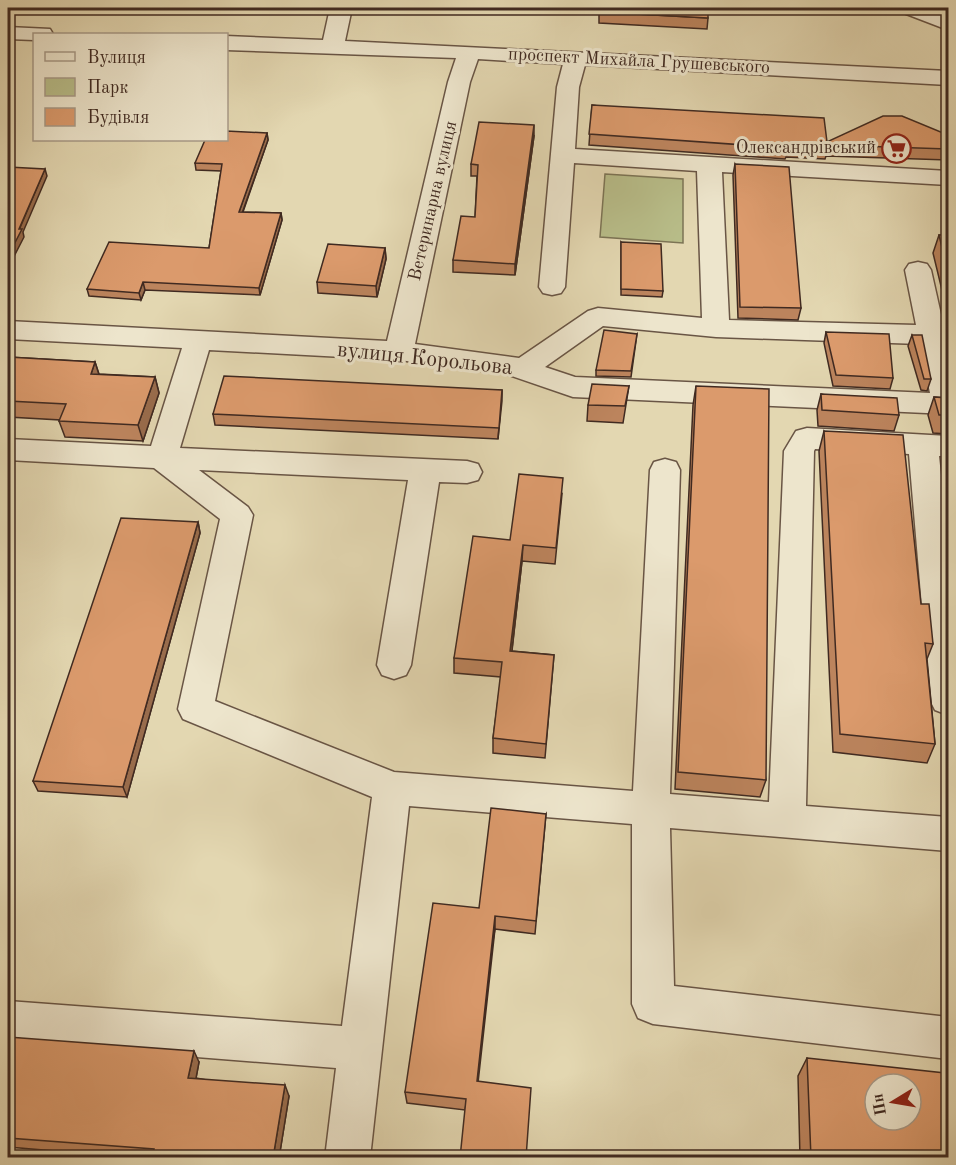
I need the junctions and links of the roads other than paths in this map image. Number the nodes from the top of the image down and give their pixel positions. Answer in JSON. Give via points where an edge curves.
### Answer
{"nodes":[{"id":1,"x":340,"y":8,"type":"edge"},
{"id":2,"x":908,"y":8,"type":"edge"},
{"id":3,"x":948,"y":24,"type":"edge"},
{"id":4,"x":8,"y":33,"type":"edge"},
{"id":5,"x":33,"y":34,"type":"edge"},
{"id":6,"x":228,"y":43,"type":"edge"},
{"id":7,"x":330,"y":47,"type":"junction"},
{"id":8,"x":469,"y":52,"type":"junction"},
{"id":9,"x":576,"y":58,"type":"junction"},
{"id":10,"x":948,"y":78,"type":"edge"},
{"id":11,"x":563,"y":155,"type":"junction"},
{"id":12,"x":709,"y":164,"type":"junction"},
{"id":13,"x":948,"y":178,"type":"edge"},
{"id":14,"x":918,"y":270,"type":"dead end"},
{"id":15,"x":552,"y":287,"type":"dead end"},
{"id":16,"x":716,"y":327,"type":"junction"},
{"id":17,"x":8,"y":330,"type":"edge"},
{"id":18,"x":932,"y":335,"type":"junction"},
{"id":19,"x":198,"y":341,"type":"junction"},
{"id":20,"x":399,"y":351,"type":"junction"},
{"id":21,"x":523,"y":369,"type":"junction"},
{"id":22,"x":948,"y":404,"type":"edge"},
{"id":23,"x":936,"y":445,"type":"edge"},
{"id":24,"x":8,"y":450,"type":"edge"},
{"id":25,"x":162,"y":458,"type":"junction"},
{"id":26,"x":425,"y":470,"type":"junction"},
{"id":27,"x":665,"y":470,"type":"dead end"},
{"id":28,"x":467,"y":472,"type":"dead end"},
{"id":29,"x":394,"y":665,"type":"dead end"},
{"id":30,"x":948,"y":700,"type":"edge"},
{"id":31,"x":392,"y":788,"type":"junction"},
{"id":32,"x":651,"y":809,"type":"junction"},
{"id":33,"x":787,"y":820,"type":"junction"},
{"id":34,"x":948,"y":834,"type":"edge"},
{"id":35,"x":8,"y":1022,"type":"edge"},
{"id":36,"x":948,"y":1038,"type":"edge"},
{"id":37,"x":361,"y":1049,"type":"junction"},
{"id":38,"x":347,"y":1158,"type":"edge"}],
"edges":[{"from":1,"to":7,"type":"street"},
{"from":2,"to":3,"type":"street"},
{"from":4,"to":5,"type":"street"},
{"from":6,"to":7,"type":"street","name":"проспект Михайла Грушевського"},
{"from":7,"to":8,"type":"street","name":"проспект Михайла Грушевського"},
{"from":8,"to":9,"type":"street","name":"проспект Михайла Грушевського"},
{"from":8,"to":20,"type":"street","name":"Ветеринарна вулиця"},
{"from":9,"to":10,"type":"street","name":"проспект Михайла Грушевського"},
{"from":9,"to":11,"type":"street","via":[[568,87]]},
{"from":11,"to":12,"type":"street"},
{"from":11,"to":15,"type":"street"},
{"from":12,"to":13,"type":"street"},
{"from":12,"to":16,"type":"street"},
{"from":14,"to":18,"type":"street"},
{"from":16,"to":18,"type":"street"},
{"from":16,"to":21,"type":"street","via":[[598,317]]},
{"from":17,"to":19,"type":"street","name":"вулиця Корольова"},
{"from":18,"to":22,"type":"street"},
{"from":19,"to":20,"type":"street","name":"вулиця Корольова"},
{"from":19,"to":25,"type":"street"},
{"from":20,"to":21,"type":"street","name":"вулиця Корольова"},
{"from":21,"to":22,"type":"street","name":"вулиця Корольова","via":[[573,387]]},
{"from":23,"to":30,"type":"street"},
{"from":23,"to":33,"type":"street","via":[[807,438],[799,451]]},
{"from":24,"to":25,"type":"street"},
{"from":25,"to":26,"type":"street"},
{"from":25,"to":31,"type":"street","via":[[237,515],[196,709]]},
{"from":26,"to":28,"type":"street"},
{"from":26,"to":29,"type":"street"},
{"from":27,"to":32,"type":"street"},
{"from":31,"to":32,"type":"street"},
{"from":31,"to":37,"type":"street"},
{"from":32,"to":33,"type":"street"},
{"from":32,"to":36,"type":"street","via":[[653,1004]]},
{"from":33,"to":34,"type":"street"},
{"from":35,"to":37,"type":"street"},
{"from":37,"to":38,"type":"street"}]}
